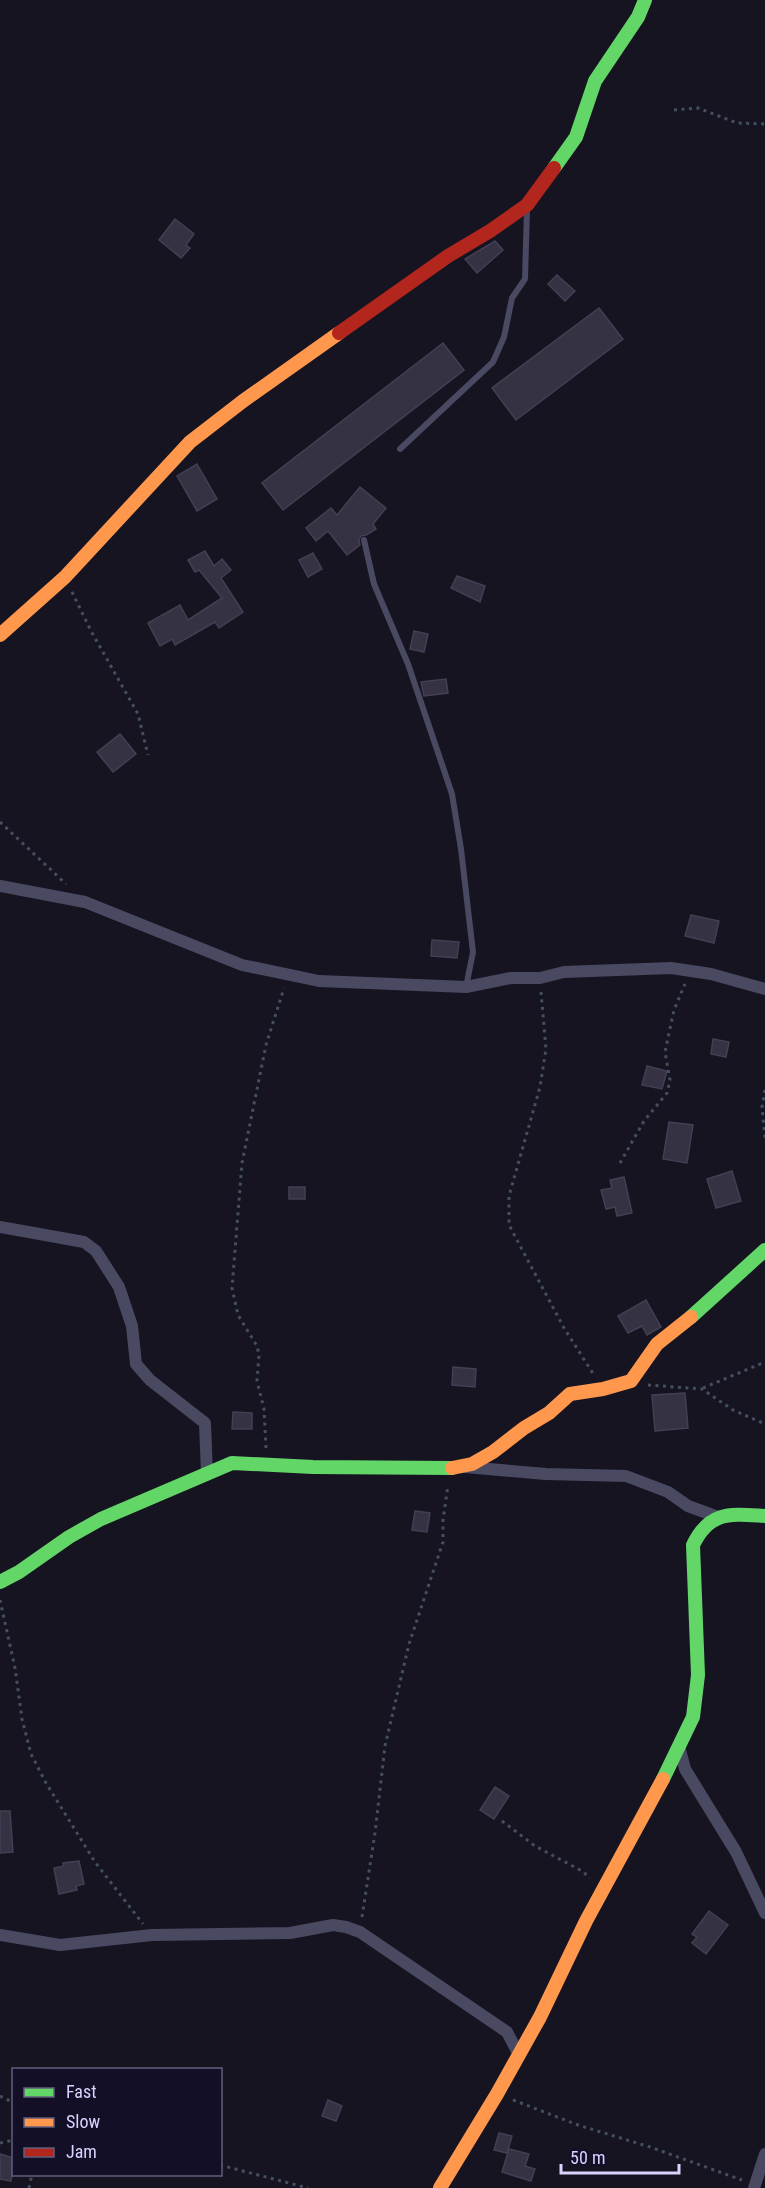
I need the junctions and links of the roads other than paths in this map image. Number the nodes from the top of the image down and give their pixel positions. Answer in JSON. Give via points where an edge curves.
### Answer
{"nodes":[{"id":1,"x":645,"y":0,"type":"edge"},
{"id":2,"x":527,"y":205,"type":"junction"},
{"id":3,"x":400,"y":449,"type":"dead end"},
{"id":4,"x":364,"y":540,"type":"dead end"},
{"id":5,"x":0,"y":634,"type":"edge"},
{"id":6,"x":0,"y":886,"type":"edge"},
{"id":7,"x":466,"y":987,"type":"junction"},
{"id":8,"x":765,"y":989,"type":"edge"},
{"id":9,"x":0,"y":1227,"type":"edge"},
{"id":10,"x":765,"y":1250,"type":"edge"},
{"id":11,"x":455,"y":1467,"type":"junction"},
{"id":12,"x":207,"y":1474,"type":"junction"},
{"id":13,"x":765,"y":1516,"type":"edge"},
{"id":14,"x":718,"y":1517,"type":"junction"},
{"id":15,"x":0,"y":1582,"type":"edge"},
{"id":16,"x":679,"y":1746,"type":"junction"},
{"id":17,"x":765,"y":1913,"type":"edge"},
{"id":18,"x":0,"y":1935,"type":"edge"},
{"id":19,"x":519,"y":2055,"type":"junction"},
{"id":20,"x":765,"y":2154,"type":"edge"},
{"id":21,"x":755,"y":2184,"type":"edge"},
{"id":22,"x":440,"y":2188,"type":"edge"}],
"edges":[{"from":1,"to":2,"type":"street","via":[[594,81],[576,137]]},
{"from":2,"to":3,"type":"lane","via":[[525,279],[512,298],[504,338],[493,362]]},
{"from":2,"to":5,"type":"street","via":[[448,256],[190,442],[65,577]]},
{"from":4,"to":7,"type":"lane","via":[[374,584],[408,664],[452,794],[472,952]]},
{"from":6,"to":7,"type":"street","via":[[85,902],[242,965],[288,975],[319,981]]},
{"from":7,"to":8,"type":"street","via":[[564,972],[671,968]]},
{"from":9,"to":12,"type":"street","via":[[84,1242],[96,1251],[118,1287],[132,1326],[136,1364],[150,1380],[205,1423]]},
{"from":10,"to":11,"type":"street","via":[[657,1344],[631,1381],[570,1394],[493,1452],[472,1464]]},
{"from":11,"to":12,"type":"street","via":[[232,1463]]},
{"from":11,"to":14,"type":"street","via":[[626,1476]]},
{"from":12,"to":15,"type":"street","via":[[101,1519]]},
{"from":13,"to":14,"type":"street"},
{"from":14,"to":16,"type":"street","via":[[699,1530],[693,1545],[698,1675],[693,1717]]},
{"from":16,"to":17,"type":"street","via":[[685,1769],[736,1852]]},
{"from":16,"to":19,"type":"street"},
{"from":18,"to":19,"type":"street","via":[[60,1945],[152,1935],[290,1933],[333,1925],[346,1927],[360,1932],[507,2032]]},
{"from":19,"to":22,"type":"street"},
{"from":20,"to":21,"type":"street"}]}
